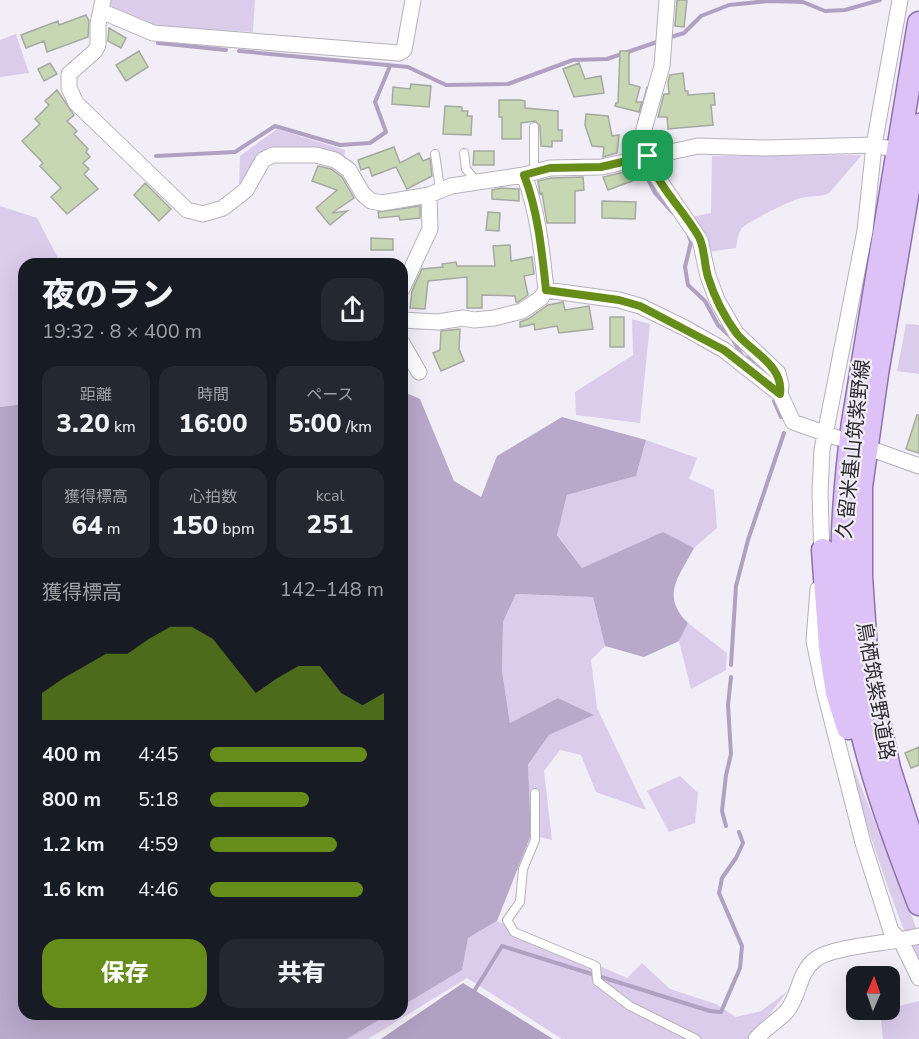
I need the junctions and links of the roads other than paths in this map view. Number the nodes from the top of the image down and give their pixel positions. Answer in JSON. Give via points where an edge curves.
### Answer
{"nodes":[{"id":1,"x":413,"y":0,"type":"edge"},
{"id":2,"x":667,"y":0,"type":"edge"},
{"id":3,"x":900,"y":0,"type":"edge"},
{"id":4,"x":102,"y":6,"type":"edge"},
{"id":5,"x":917,"y":34,"type":"edge"},
{"id":6,"x":919,"y":125,"type":"edge"},
{"id":7,"x":534,"y":127,"type":"dead end"},
{"id":8,"x":880,"y":147,"type":"junction"},
{"id":9,"x":464,"y":153,"type":"dead end"},
{"id":10,"x":435,"y":154,"type":"dead end"},
{"id":11,"x":648,"y":156,"type":"junction"},
{"id":12,"x":529,"y":173,"type":"junction"},
{"id":13,"x":919,"y":178,"type":"edge"},
{"id":14,"x":477,"y":182,"type":"junction"},
{"id":15,"x":434,"y":192,"type":"junction"},
{"id":16,"x":408,"y":276,"type":"edge"},
{"id":17,"x":546,"y":290,"type":"junction"},
{"id":18,"x":890,"y":296,"type":"junction"},
{"id":19,"x":408,"y":320,"type":"edge"},
{"id":20,"x":408,"y":354,"type":"edge"},
{"id":21,"x":419,"y":372,"type":"dead end"},
{"id":22,"x":780,"y":394,"type":"junction"},
{"id":23,"x":831,"y":435,"type":"junction"},
{"id":24,"x":874,"y":450,"type":"dead end"},
{"id":25,"x":919,"y":466,"type":"edge"},
{"id":26,"x":823,"y":550,"type":"junction"},
{"id":27,"x":535,"y":793,"type":"dead end"},
{"id":28,"x":883,"y":806,"type":"junction"},
{"id":29,"x":919,"y":862,"type":"edge"},
{"id":30,"x":919,"y":904,"type":"edge"},
{"id":31,"x":919,"y":936,"type":"edge"},
{"id":32,"x":900,"y":941,"type":"junction"},
{"id":33,"x":919,"y":978,"type":"edge"},
{"id":34,"x":696,"y":1039,"type":"edge"},
{"id":35,"x":756,"y":1039,"type":"edge"}],
"edges":[{"from":1,"to":4,"type":"street","via":[[404,50],[399,53],[153,33]]},
{"from":2,"to":11,"type":"street","via":[[662,66],[644,129]]},
{"from":3,"to":8,"type":"street"},
{"from":4,"to":15,"type":"street","via":[[98,45],[69,74],[69,88],[76,103],[187,210],[203,214],[223,208],[246,190],[263,160],[273,155],[316,155],[335,160],[349,170],[371,201],[382,203]]},
{"from":5,"to":28,"type":"main road","name":"久留米基山筑紫野線","via":[[853,422],[843,522],[844,616],[850,673]]},
{"from":6,"to":18,"type":"main road","name":"鳥栖筑紫野道路"},
{"from":7,"to":12,"type":"lane"},
{"from":8,"to":11,"type":"street","via":[[698,146]]},
{"from":8,"to":23,"type":"street"},
{"from":9,"to":14,"type":"lane","via":[[466,169]]},
{"from":10,"to":15,"type":"lane"},
{"from":11,"to":12,"type":"street","via":[[601,167],[550,168]]},
{"from":11,"to":22,"type":"street","via":[[653,171],[700,240],[708,276],[727,317],[736,333],[778,373]]},
{"from":12,"to":14,"type":"street"},
{"from":12,"to":17,"type":"street"},
{"from":13,"to":18,"type":"main road"},
{"from":14,"to":15,"type":"street"},
{"from":15,"to":16,"type":"street","via":[[430,229]]},
{"from":17,"to":19,"type":"street","via":[[522,311],[494,318]]},
{"from":17,"to":22,"type":"street","via":[[640,306],[724,350]]},
{"from":18,"to":29,"type":"main road","name":"鳥栖筑紫野道路","via":[[861,487],[862,617],[867,664],[889,768]]},
{"from":20,"to":21,"type":"street"},
{"from":22,"to":23,"type":"street","via":[[793,422]]},
{"from":23,"to":26,"type":"street","via":[[820,492]]},
{"from":24,"to":25,"type":"street"},
{"from":26,"to":28,"type":"main road","via":[[837,693],[857,755]]},
{"from":26,"to":32,"type":"street","via":[[814,641],[863,843],[891,931]]},
{"from":27,"to":34,"type":"lane","via":[[535,840],[523,869],[520,902],[507,920],[514,932],[596,966],[597,981],[630,1006]]},
{"from":28,"to":30,"type":"main road","name":"久留米基山筑紫野線"},
{"from":31,"to":32,"type":"street"},
{"from":32,"to":33,"type":"street"},
{"from":32,"to":35,"type":"street","via":[[829,952],[817,958],[806,968],[787,1010]]}]}
